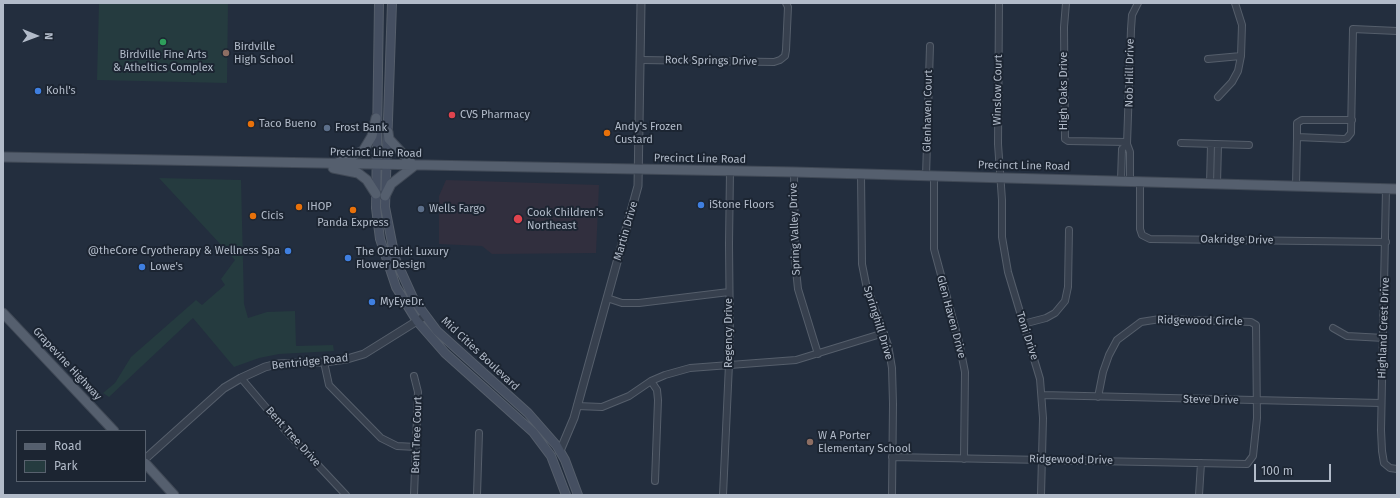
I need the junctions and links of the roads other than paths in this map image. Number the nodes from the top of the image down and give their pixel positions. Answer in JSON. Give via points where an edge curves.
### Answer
{"nodes":[{"id":1,"x":392,"y":3,"type":"edge"},
{"id":2,"x":642,"y":3,"type":"edge"},
{"id":3,"x":786,"y":3,"type":"edge"},
{"id":4,"x":999,"y":3,"type":"edge"},
{"id":5,"x":1066,"y":3,"type":"edge"},
{"id":6,"x":1138,"y":3,"type":"edge"},
{"id":7,"x":1235,"y":3,"type":"edge"},
{"id":8,"x":379,"y":4,"type":"edge"},
{"id":9,"x":392,"y":12,"type":"junction"},
{"id":10,"x":378,"y":15,"type":"junction"},
{"id":11,"x":1397,"y":31,"type":"edge"},
{"id":12,"x":930,"y":46,"type":"dead end"},
{"id":13,"x":1241,"y":56,"type":"junction"},
{"id":14,"x":1208,"y":59,"type":"dead end"},
{"id":15,"x":641,"y":60,"type":"junction"},
{"id":16,"x":1218,"y":97,"type":"dead end"},
{"id":17,"x":376,"y":118,"type":"junction"},
{"id":18,"x":1352,"y":120,"type":"junction"},
{"id":19,"x":388,"y":132,"type":"junction"},
{"id":20,"x":1297,"y":138,"type":"junction"},
{"id":21,"x":1127,"y":143,"type":"junction"},
{"id":22,"x":1181,"y":143,"type":"dead end"},
{"id":23,"x":1211,"y":144,"type":"junction"},
{"id":24,"x":1218,"y":145,"type":"junction"},
{"id":25,"x":1249,"y":145,"type":"dead end"},
{"id":26,"x":3,"y":157,"type":"edge"},
{"id":27,"x":323,"y":164,"type":"junction"},
{"id":28,"x":335,"y":164,"type":"junction"},
{"id":29,"x":375,"y":165,"type":"junction"},
{"id":30,"x":386,"y":165,"type":"junction"},
{"id":31,"x":414,"y":166,"type":"junction"},
{"id":32,"x":639,"y":170,"type":"junction"},
{"id":33,"x":730,"y":171,"type":"junction"},
{"id":34,"x":794,"y":172,"type":"junction"},
{"id":35,"x":861,"y":175,"type":"junction"},
{"id":36,"x":930,"y":176,"type":"junction"},
{"id":37,"x":1000,"y":178,"type":"junction"},
{"id":38,"x":1125,"y":181,"type":"junction"},
{"id":39,"x":1140,"y":181,"type":"junction"},
{"id":40,"x":1213,"y":184,"type":"junction"},
{"id":41,"x":1296,"y":186,"type":"junction"},
{"id":42,"x":1386,"y":189,"type":"junction"},
{"id":43,"x":1397,"y":189,"type":"edge"},
{"id":44,"x":380,"y":195,"type":"junction"},
{"id":45,"x":378,"y":229,"type":"junction"},
{"id":46,"x":1069,"y":230,"type":"dead end"},
{"id":47,"x":1386,"y":242,"type":"junction"},
{"id":48,"x":393,"y":250,"type":"junction"},
{"id":49,"x":730,"y":292,"type":"junction"},
{"id":50,"x":607,"y":298,"type":"junction"},
{"id":51,"x":3,"y":313,"type":"edge"},
{"id":52,"x":425,"y":316,"type":"junction"},
{"id":53,"x":417,"y":321,"type":"junction"},
{"id":54,"x":1024,"y":324,"type":"junction"},
{"id":55,"x":1333,"y":328,"type":"dead end"},
{"id":56,"x":884,"y":333,"type":"junction"},
{"id":57,"x":1384,"y":338,"type":"junction"},
{"id":58,"x":818,"y":354,"type":"junction"},
{"id":59,"x":324,"y":362,"type":"junction"},
{"id":60,"x":730,"y":364,"type":"junction"},
{"id":61,"x":414,"y":376,"type":"dead end"},
{"id":62,"x":241,"y":378,"type":"junction"},
{"id":63,"x":651,"y":382,"type":"junction"},
{"id":64,"x":1042,"y":395,"type":"junction"},
{"id":65,"x":1098,"y":397,"type":"junction"},
{"id":66,"x":1257,"y":401,"type":"junction"},
{"id":67,"x":1381,"y":403,"type":"junction"},
{"id":68,"x":577,"y":406,"type":"junction"},
{"id":69,"x":528,"y":428,"type":"junction"},
{"id":70,"x":113,"y":430,"type":"edge"},
{"id":71,"x":478,"y":433,"type":"dead end"},
{"id":72,"x":416,"y":447,"type":"junction"},
{"id":73,"x":560,"y":451,"type":"junction"},
{"id":74,"x":146,"y":458,"type":"edge"},
{"id":75,"x":892,"y":458,"type":"junction"},
{"id":76,"x":964,"y":459,"type":"junction"},
{"id":77,"x":1042,"y":460,"type":"junction"},
{"id":78,"x":1201,"y":463,"type":"junction"},
{"id":79,"x":1249,"y":463,"type":"joint"},
{"id":80,"x":146,"y":465,"type":"edge"},
{"id":81,"x":1397,"y":469,"type":"edge"},
{"id":82,"x":655,"y":481,"type":"dead end"},
{"id":83,"x":174,"y":495,"type":"edge"},
{"id":84,"x":346,"y":495,"type":"edge"},
{"id":85,"x":414,"y":495,"type":"edge"},
{"id":86,"x":477,"y":495,"type":"edge"},
{"id":87,"x":566,"y":495,"type":"edge"},
{"id":88,"x":578,"y":495,"type":"edge"},
{"id":89,"x":724,"y":495,"type":"edge"},
{"id":90,"x":892,"y":495,"type":"edge"},
{"id":91,"x":1040,"y":495,"type":"edge"},
{"id":92,"x":1199,"y":495,"type":"edge"}],
"edges":[{"from":1,"to":9,"type":"main road","name":"Mid Cities Boulevard"},
{"from":2,"to":15,"type":"street","name":"Martin Drive"},
{"from":3,"to":15,"type":"street","name":"Rock Springs Drive","via":[[786,50],[785,56],[780,60]]},
{"from":4,"to":37,"type":"street","name":"Winslow Court"},
{"from":5,"to":21,"type":"street","name":"High Oaks Drive","via":[[1064,139]]},
{"from":6,"to":21,"type":"street","name":"Nob Hill Drive","via":[[1132,15]]},
{"from":7,"to":13,"type":"street","via":[[1242,24]]},
{"from":8,"to":9,"type":"main road"},
{"from":8,"to":10,"type":"main road","name":"Mid Cities Boulevard"},
{"from":9,"to":10,"type":"main road"},
{"from":9,"to":19,"type":"main road","name":"Mid Cities Boulevard"},
{"from":10,"to":17,"type":"main road","name":"Mid Cities Boulevard"},
{"from":11,"to":18,"type":"street","via":[[1353,29]]},
{"from":12,"to":36,"type":"street","name":"Glenhaven Court"},
{"from":13,"to":14,"type":"street"},
{"from":13,"to":16,"type":"street","via":[[1235,78]]},
{"from":15,"to":32,"type":"street","name":"Martin Drive"},
{"from":17,"to":28,"type":"main road","via":[[372,136],[363,151]]},
{"from":17,"to":29,"type":"main road","name":"Mid Cities Boulevard"},
{"from":18,"to":20,"type":"street","via":[[1351,133],[1347,138]]},
{"from":18,"to":20,"type":"street","via":[[1302,120],[1297,123]]},
{"from":19,"to":30,"type":"main road","name":"Mid Cities Boulevard"},
{"from":19,"to":31,"type":"main road","via":[[389,139]]},
{"from":20,"to":41,"type":"street"},
{"from":21,"to":38,"type":"street","name":"Nob Hill Drive","via":[[1130,152]]},
{"from":21,"to":38,"type":"street","name":"Nob Hill Drive","via":[[1122,149]]},
{"from":22,"to":23,"type":"street"},
{"from":23,"to":24,"type":"street"},
{"from":23,"to":40,"type":"street"},
{"from":24,"to":25,"type":"street"},
{"from":24,"to":40,"type":"street"},
{"from":26,"to":27,"type":"main road","name":"Precinct Line Road"},
{"from":27,"to":28,"type":"main road","name":"Precinct Line Road"},
{"from":27,"to":44,"type":"main road","via":[[358,173]]},
{"from":28,"to":29,"type":"main road","name":"Precinct Line Road"},
{"from":29,"to":30,"type":"main road","name":"Precinct Line Road"},
{"from":29,"to":44,"type":"main road","name":"Mid Cities Boulevard"},
{"from":30,"to":31,"type":"main road","name":"Precinct Line Road"},
{"from":30,"to":44,"type":"main road","name":"Mid Cities Boulevard"},
{"from":31,"to":32,"type":"main road","name":"Precinct Line Road"},
{"from":31,"to":44,"type":"main road"},
{"from":32,"to":33,"type":"main road","name":"Precinct Line Road"},
{"from":32,"to":50,"type":"street","name":"Martin Drive","via":[[637,192]]},
{"from":33,"to":34,"type":"main road","name":"Precinct Line Road"},
{"from":33,"to":49,"type":"street","name":"Regency Drive"},
{"from":34,"to":35,"type":"main road","name":"Precinct Line Road"},
{"from":34,"to":58,"type":"street","name":"Spring Valley Drive","via":[[794,260],[798,288]]},
{"from":35,"to":36,"type":"main road","name":"Precinct Line Road"},
{"from":35,"to":56,"type":"street","name":"Springhill Drive","via":[[862,264],[868,290]]},
{"from":36,"to":37,"type":"main road","name":"Precinct Line Road"},
{"from":36,"to":76,"type":"street","name":"Glen Haven Drive","via":[[934,249],[960,342],[965,372]]},
{"from":37,"to":38,"type":"main road","name":"Precinct Line Road"},
{"from":37,"to":54,"type":"street","name":"Toni Drive","via":[[1004,251]]},
{"from":38,"to":39,"type":"main road","name":"Precinct Line Road"},
{"from":39,"to":40,"type":"main road","name":"Precinct Line Road"},
{"from":39,"to":47,"type":"street","name":"Oakridge Drive","via":[[1140,229],[1142,235],[1150,239]]},
{"from":40,"to":41,"type":"main road","name":"Precinct Line Road"},
{"from":41,"to":42,"type":"main road","name":"Precinct Line Road"},
{"from":42,"to":43,"type":"main road","name":"Precinct Line Road"},
{"from":42,"to":47,"type":"street","name":"Highland Crest Drive"},
{"from":44,"to":45,"type":"main road","name":"Mid Cities Boulevard"},
{"from":44,"to":48,"type":"main road","name":"Mid Cities Boulevard"},
{"from":45,"to":48,"type":"main road","via":[[389,240]]},
{"from":45,"to":53,"type":"main road","name":"Mid Cities Boulevard","via":[[383,252],[396,287]]},
{"from":46,"to":54,"type":"street","via":[[1068,287],[1065,301],[1059,310],[1046,318]]},
{"from":47,"to":57,"type":"street","name":"Highland Crest Drive"},
{"from":48,"to":52,"type":"main road","name":"Mid Cities Boulevard","via":[[406,284]]},
{"from":49,"to":50,"type":"street","via":[[639,303],[622,303]]},
{"from":49,"to":60,"type":"street","name":"Regency Drive"},
{"from":50,"to":68,"type":"street","name":"Martin Drive"},
{"from":51,"to":70,"type":"main road","name":"Grapevine Highway"},
{"from":52,"to":53,"type":"street","name":"Bentridge Road"},
{"from":52,"to":73,"type":"main road","name":"Mid Cities Boulevard","via":[[454,347],[541,426]]},
{"from":53,"to":59,"type":"street","name":"Bentridge Road","via":[[364,354]]},
{"from":53,"to":69,"type":"main road","name":"Mid Cities Boulevard","via":[[445,353]]},
{"from":54,"to":64,"type":"street","name":"Toni Drive"},
{"from":55,"to":57,"type":"street","via":[[1348,336]]},
{"from":56,"to":58,"type":"street"},
{"from":56,"to":75,"type":"street","name":"Springhill Drive","via":[[892,368]]},
{"from":57,"to":67,"type":"street","name":"Highland Crest Drive"},
{"from":58,"to":60,"type":"street","via":[[786,362]]},
{"from":59,"to":62,"type":"street","name":"Bentridge Road","via":[[277,364]]},
{"from":59,"to":72,"type":"street","via":[[330,385],[381,438],[397,446]]},
{"from":60,"to":63,"type":"street","via":[[690,368]]},
{"from":60,"to":89,"type":"street","name":"Regency Drive"},
{"from":61,"to":72,"type":"street","name":"Bent Tree Court","via":[[418,392]]},
{"from":62,"to":74,"type":"street","name":"Bentridge Road","via":[[224,388]]},
{"from":62,"to":84,"type":"street","name":"Bent Tree Drive"},
{"from":63,"to":68,"type":"street","via":[[629,396],[602,407]]},
{"from":63,"to":82,"type":"street","via":[[657,390],[658,400]]},
{"from":64,"to":65,"type":"street","name":"Steve Drive"},
{"from":64,"to":77,"type":"street","name":"Toni Drive"},
{"from":65,"to":66,"type":"street","name":"Steve Drive"},
{"from":65,"to":66,"type":"street","name":"Ridgewood Circle","via":[[1103,372],[1118,340],[1141,322],[1160,319],[1255,323]]},
{"from":66,"to":67,"type":"street","name":"Steve Drive"},
{"from":66,"to":79,"type":"street","name":"Ridgewood Circle","via":[[1255,447]]},
{"from":67,"to":81,"type":"street","name":"Highland Crest Drive","via":[[1382,451],[1387,466]]},
{"from":68,"to":73,"type":"street","name":"Martin Drive"},
{"from":69,"to":73,"type":"main road","via":[[537,430],[550,447]]},
{"from":69,"to":87,"type":"main road","name":"Mid Cities Boulevard","via":[[551,456]]},
{"from":71,"to":86,"type":"street"},
{"from":72,"to":85,"type":"street","name":"Bent Tree Court"},
{"from":73,"to":88,"type":"main road","name":"Mid Cities Boulevard"},
{"from":75,"to":76,"type":"street","name":"Ridgewood Drive"},
{"from":75,"to":90,"type":"street","name":"Springhill Drive"},
{"from":76,"to":77,"type":"street","name":"Ridgewood Drive"},
{"from":77,"to":78,"type":"street","name":"Ridgewood Drive"},
{"from":77,"to":91,"type":"street","name":"Toni Drive"},
{"from":78,"to":79,"type":"street","name":"Ridgewood Drive"},
{"from":78,"to":92,"type":"street"},
{"from":80,"to":83,"type":"main road"}]}
